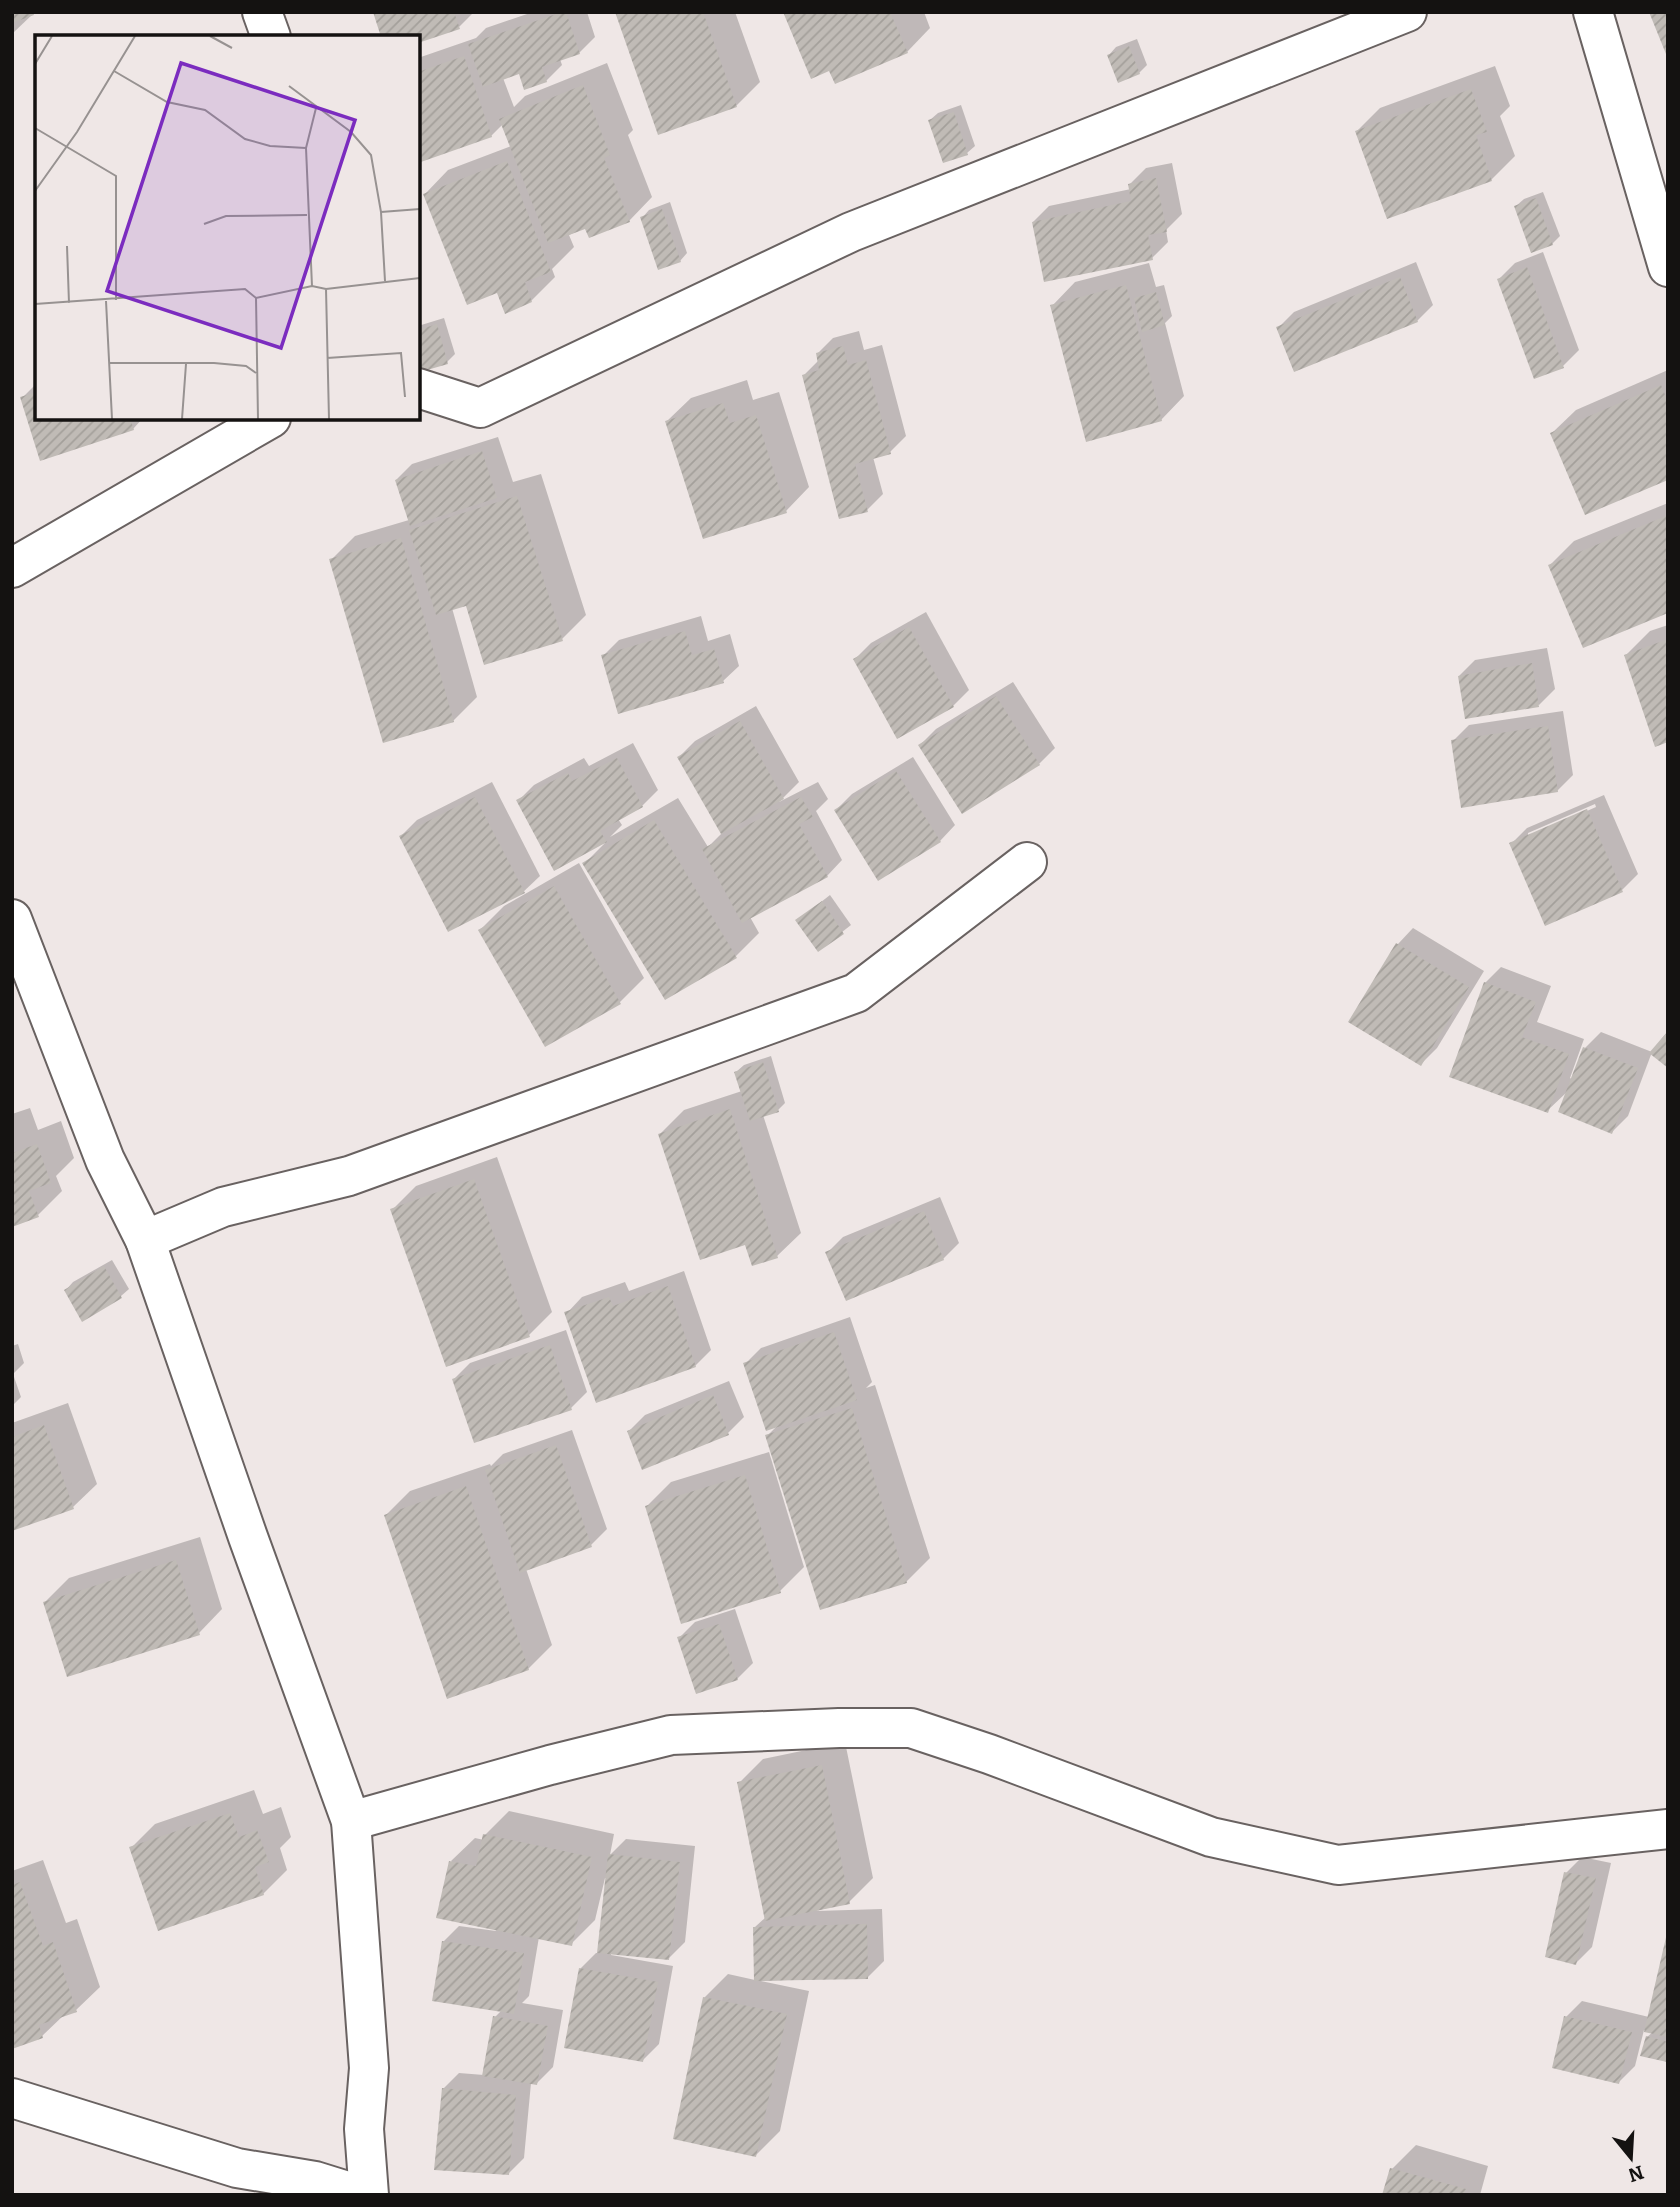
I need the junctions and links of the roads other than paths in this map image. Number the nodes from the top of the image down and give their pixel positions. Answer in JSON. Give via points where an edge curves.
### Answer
{"nodes":[{"id":1,"x":262,"y":12,"type":"edge"},
{"id":2,"x":1407,"y":12,"type":"edge"},
{"id":3,"x":1593,"y":12,"type":"edge"},
{"id":4,"x":270,"y":35,"type":"edge"},
{"id":5,"x":1668,"y":267,"type":"edge"},
{"id":6,"x":420,"y":389,"type":"edge"},
{"id":7,"x":268,"y":420,"type":"edge"},
{"id":8,"x":12,"y":568,"type":"edge"},
{"id":9,"x":1027,"y":862,"type":"dead end"},
{"id":10,"x":12,"y":919,"type":"edge"},
{"id":11,"x":145,"y":1240,"type":"junction"},
{"id":12,"x":351,"y":1821,"type":"junction"},
{"id":13,"x":1668,"y":1829,"type":"edge"},
{"id":14,"x":12,"y":2098,"type":"edge"},
{"id":15,"x":360,"y":2195,"type":"edge"},
{"id":16,"x":369,"y":2195,"type":"edge"}],
"edges":[{"from":1,"to":4,"type":"street"},
{"from":2,"to":6,"type":"street","via":[[851,233],[480,408]]},
{"from":3,"to":5,"type":"street"},
{"from":7,"to":8,"type":"street"},
{"from":9,"to":11,"type":"street","via":[[856,993],[362,1172],[223,1207]]},
{"from":10,"to":11,"type":"street","via":[[105,1160]]},
{"from":11,"to":12,"type":"street"},
{"from":12,"to":13,"type":"street","via":[[671,1735],[911,1728],[1211,1837],[1338,1866]]},
{"from":12,"to":16,"type":"street","via":[[369,2068],[364,2129]]},
{"from":14,"to":15,"type":"street","via":[[237,2168],[315,2181]]}]}
